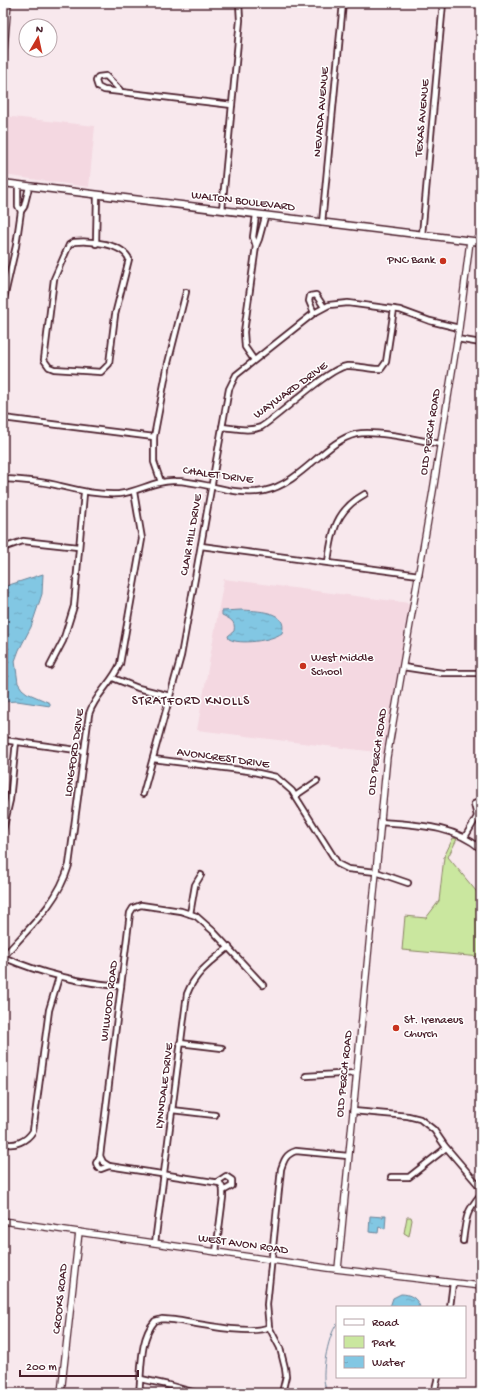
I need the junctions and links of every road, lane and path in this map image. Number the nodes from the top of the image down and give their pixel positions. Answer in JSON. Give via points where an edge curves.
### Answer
{"nodes":[{"id":1,"x":3,"y":3,"type":"edge"},
{"id":2,"x":8,"y":3,"type":"edge"},
{"id":3,"x":239,"y":3,"type":"edge"},
{"id":4,"x":342,"y":3,"type":"edge"},
{"id":5,"x":443,"y":3,"type":"edge"},
{"id":6,"x":3,"y":61,"type":"edge"},
{"id":7,"x":120,"y":90,"type":"junction"},
{"id":8,"x":232,"y":105,"type":"junction"},
{"id":9,"x":3,"y":183,"type":"edge"},
{"id":10,"x":18,"y":185,"type":"junction"},
{"id":11,"x":29,"y":186,"type":"junction"},
{"id":12,"x":97,"y":195,"type":"junction"},
{"id":13,"x":21,"y":210,"type":"junction"},
{"id":14,"x":222,"y":210,"type":"junction"},
{"id":15,"x":256,"y":215,"type":"junction"},
{"id":16,"x":265,"y":217,"type":"junction"},
{"id":17,"x":322,"y":223,"type":"junction"},
{"id":18,"x":422,"y":235,"type":"junction"},
{"id":19,"x":470,"y":241,"type":"junction"},
{"id":20,"x":481,"y":242,"type":"edge"},
{"id":21,"x":96,"y":244,"type":"junction"},
{"id":22,"x":256,"y":246,"type":"junction"},
{"id":23,"x":186,"y":292,"type":"dead end"},
{"id":24,"x":3,"y":303,"type":"edge"},
{"id":25,"x":324,"y":307,"type":"junction"},
{"id":26,"x":394,"y":309,"type":"junction"},
{"id":27,"x":314,"y":313,"type":"junction"},
{"id":28,"x":459,"y":328,"type":"junction"},
{"id":29,"x":457,"y":339,"type":"junction"},
{"id":30,"x":481,"y":343,"type":"edge"},
{"id":31,"x":254,"y":360,"type":"junction"},
{"id":32,"x":3,"y":418,"type":"edge"},
{"id":33,"x":222,"y":426,"type":"junction"},
{"id":34,"x":154,"y":437,"type":"junction"},
{"id":35,"x":440,"y":444,"type":"junction"},
{"id":36,"x":3,"y":479,"type":"edge"},
{"id":37,"x":161,"y":482,"type":"junction"},
{"id":38,"x":211,"y":486,"type":"junction"},
{"id":39,"x":134,"y":492,"type":"junction"},
{"id":40,"x":84,"y":493,"type":"junction"},
{"id":41,"x":365,"y":494,"type":"dead end"},
{"id":42,"x":201,"y":546,"type":"junction"},
{"id":43,"x":78,"y":547,"type":"junction"},
{"id":44,"x":3,"y":548,"type":"edge"},
{"id":45,"x":328,"y":562,"type":"junction"},
{"id":46,"x":419,"y":575,"type":"junction"},
{"id":47,"x":50,"y":666,"type":"dead end"},
{"id":48,"x":403,"y":667,"type":"junction"},
{"id":49,"x":481,"y":673,"type":"edge"},
{"id":50,"x":113,"y":678,"type":"junction"},
{"id":51,"x":170,"y":696,"type":"junction"},
{"id":52,"x":3,"y":740,"type":"edge"},
{"id":53,"x":16,"y":742,"type":"junction"},
{"id":54,"x":84,"y":751,"type":"junction"},
{"id":55,"x":153,"y":759,"type":"junction"},
{"id":56,"x":316,"y":781,"type":"dead end"},
{"id":57,"x":143,"y":794,"type":"dead end"},
{"id":58,"x":294,"y":796,"type":"junction"},
{"id":59,"x":481,"y":801,"type":"edge"},
{"id":60,"x":481,"y":810,"type":"edge"},
{"id":61,"x":477,"y":816,"type":"junction"},
{"id":62,"x":381,"y":822,"type":"junction"},
{"id":63,"x":3,"y":830,"type":"edge"},
{"id":64,"x":465,"y":837,"type":"junction"},
{"id":65,"x":481,"y":849,"type":"edge"},
{"id":66,"x":376,"y":872,"type":"junction"},
{"id":67,"x":202,"y":875,"type":"dead end"},
{"id":68,"x":408,"y":883,"type":"dead end"},
{"id":69,"x":190,"y":914,"type":"junction"},
{"id":70,"x":229,"y":947,"type":"junction"},
{"id":71,"x":3,"y":957,"type":"edge"},
{"id":72,"x":59,"y":977,"type":"junction"},
{"id":73,"x":263,"y":985,"type":"dead end"},
{"id":74,"x":121,"y":986,"type":"junction"},
{"id":75,"x":180,"y":1043,"type":"junction"},
{"id":76,"x":222,"y":1048,"type":"dead end"},
{"id":77,"x":356,"y":1073,"type":"junction"},
{"id":78,"x":306,"y":1076,"type":"dead end"},
{"id":79,"x":172,"y":1110,"type":"junction"},
{"id":80,"x":353,"y":1111,"type":"junction"},
{"id":81,"x":215,"y":1115,"type":"dead end"},
{"id":82,"x":3,"y":1143,"type":"edge"},
{"id":83,"x":446,"y":1148,"type":"junction"},
{"id":84,"x":100,"y":1156,"type":"junction"},
{"id":85,"x":348,"y":1156,"type":"junction"},
{"id":86,"x":109,"y":1166,"type":"junction"},
{"id":87,"x":164,"y":1173,"type":"junction"},
{"id":88,"x":391,"y":1178,"type":"dead end"},
{"id":89,"x":217,"y":1182,"type":"junction"},
{"id":90,"x":481,"y":1188,"type":"edge"},
{"id":91,"x":223,"y":1191,"type":"junction"},
{"id":92,"x":481,"y":1194,"type":"edge"},
{"id":93,"x":3,"y":1221,"type":"edge"},
{"id":94,"x":79,"y":1232,"type":"junction"},
{"id":95,"x":463,"y":1241,"type":"dead end"},
{"id":96,"x":155,"y":1243,"type":"junction"},
{"id":97,"x":216,"y":1252,"type":"junction"},
{"id":98,"x":272,"y":1260,"type":"junction"},
{"id":99,"x":338,"y":1270,"type":"junction"},
{"id":100,"x":453,"y":1283,"type":"junction"},
{"id":101,"x":481,"y":1286,"type":"edge"},
{"id":102,"x":450,"y":1306,"type":"edge"},
{"id":103,"x":269,"y":1327,"type":"junction"},
{"id":104,"x":438,"y":1378,"type":"edge"},
{"id":105,"x":141,"y":1379,"type":"junction"},
{"id":106,"x":61,"y":1393,"type":"edge"},
{"id":107,"x":139,"y":1393,"type":"edge"},
{"id":108,"x":196,"y":1393,"type":"edge"},
{"id":109,"x":282,"y":1393,"type":"edge"},
{"id":110,"x":434,"y":1393,"type":"edge"}],
"edges":[{"from":1,"to":2,"type":"street"},
{"from":2,"to":6,"type":"street"},
{"from":3,"to":8,"type":"street","via":[[240,20]]},
{"from":4,"to":17,"type":"street","name":"NEVADA AVENUE"},
{"from":5,"to":18,"type":"street","name":"TEXAS AVENUE"},
{"from":7,"to":7,"type":"street","via":[[106,76],[98,77],[96,81],[98,87],[104,90]]},
{"from":7,"to":8,"type":"street"},
{"from":8,"to":14,"type":"street"},
{"from":9,"to":10,"type":"main road","name":"WALTON BOULEVARD"},
{"from":10,"to":11,"type":"main road","name":"WALTON BOULEVARD"},
{"from":10,"to":13,"type":"street","via":[[18,206]]},
{"from":11,"to":12,"type":"main road","name":"WALTON BOULEVARD"},
{"from":11,"to":13,"type":"street"},
{"from":12,"to":14,"type":"main road","name":"WALTON BOULEVARD"},
{"from":12,"to":21,"type":"street"},
{"from":13,"to":24,"type":"street"},
{"from":14,"to":15,"type":"main road","name":"WALTON BOULEVARD"},
{"from":15,"to":16,"type":"main road","name":"WALTON BOULEVARD"},
{"from":15,"to":22,"type":"street","via":[[253,237]]},
{"from":16,"to":17,"type":"main road","name":"WALTON BOULEVARD"},
{"from":16,"to":22,"type":"street"},
{"from":17,"to":18,"type":"main road","name":"WALTON BOULEVARD"},
{"from":18,"to":19,"type":"main road","name":"WALTON BOULEVARD"},
{"from":19,"to":20,"type":"main road","name":"WALTON BOULEVARD"},
{"from":19,"to":28,"type":"street","name":"OLD PERCH ROAD"},
{"from":21,"to":21,"type":"street","via":[[116,247],[127,254],[129,259],[115,314],[109,364],[100,372],[49,368],[44,360],[52,283],[69,246],[74,242]]},
{"from":22,"to":31,"type":"street","via":[[244,332],[245,347]]},
{"from":23,"to":34,"type":"street","via":[[168,363]]},
{"from":25,"to":26,"type":"street","name":"CLAIR HILL DRIVE","via":[[348,303]]},
{"from":25,"to":27,"type":"street","name":"CLAIR HILL DRIVE"},
{"from":25,"to":27,"type":"street","via":[[316,295],[310,296],[309,301]]},
{"from":26,"to":28,"type":"street","name":"CLAIR HILL DRIVE"},
{"from":26,"to":33,"type":"street","name":"WAYWARD DRIVE","via":[[386,362],[382,369],[354,366],[340,368],[261,427],[243,430]]},
{"from":27,"to":31,"type":"street","name":"CLAIR HILL DRIVE"},
{"from":28,"to":29,"type":"street","name":"OLD PERCH ROAD"},
{"from":29,"to":30,"type":"street"},
{"from":29,"to":35,"type":"street","name":"OLD PERCH ROAD"},
{"from":31,"to":33,"type":"street","name":"CLAIR HILL DRIVE","via":[[233,380]]},
{"from":32,"to":34,"type":"street"},
{"from":33,"to":38,"type":"street","name":"CLAIR HILL DRIVE"},
{"from":34,"to":37,"type":"street","via":[[154,462]]},
{"from":35,"to":38,"type":"street","name":"CHALET DRIVE","via":[[375,434],[355,434],[337,443],[283,484],[256,492]]},
{"from":35,"to":46,"type":"street","name":"OLD PERCH ROAD"},
{"from":36,"to":40,"type":"street","name":"CHALET DRIVE","via":[[53,485]]},
{"from":37,"to":38,"type":"street","name":"CHALET DRIVE","via":[[176,480]]},
{"from":37,"to":39,"type":"street","name":"CHALET DRIVE"},
{"from":38,"to":42,"type":"street","name":"CLAIR HILL DRIVE"},
{"from":39,"to":40,"type":"street","name":"CHALET DRIVE"},
{"from":39,"to":50,"type":"street","name":"LONGFORD DRIVE","via":[[142,539],[122,653]]},
{"from":40,"to":43,"type":"street"},
{"from":41,"to":45,"type":"street","via":[[356,499],[338,519],[332,532]]},
{"from":42,"to":45,"type":"street"},
{"from":42,"to":51,"type":"street","name":"CLAIR HILL DRIVE","via":[[181,656]]},
{"from":43,"to":44,"type":"street","via":[[23,541]]},
{"from":43,"to":47,"type":"street","via":[[74,606],[63,641]]},
{"from":45,"to":46,"type":"street"},
{"from":46,"to":48,"type":"street","name":"OLD PERCH ROAD"},
{"from":48,"to":49,"type":"street","via":[[442,673]]},
{"from":48,"to":62,"type":"street","name":"OLD PERCH ROAD","via":[[387,757]]},
{"from":50,"to":51,"type":"street","via":[[138,688]]},
{"from":50,"to":54,"type":"street","name":"LONGFORD DRIVE","via":[[91,706]]},
{"from":51,"to":55,"type":"street","name":"CLAIR HILL DRIVE"},
{"from":52,"to":53,"type":"street"},
{"from":53,"to":54,"type":"street"},
{"from":53,"to":63,"type":"street","via":[[10,800]]},
{"from":54,"to":71,"type":"street","name":"LONGFORD DRIVE","via":[[72,848],[65,877],[53,901]]},
{"from":55,"to":57,"type":"street","name":"CLAIR HILL DRIVE"},
{"from":55,"to":58,"type":"street","name":"AVONCREST DRIVE","via":[[265,774],[279,779]]},
{"from":56,"to":58,"type":"street"},
{"from":58,"to":66,"type":"street","name":"AVONCREST DRIVE","via":[[338,864],[348,869]]},
{"from":59,"to":61,"type":"street","via":[[474,804]]},
{"from":60,"to":61,"type":"street"},
{"from":61,"to":64,"type":"street"},
{"from":62,"to":64,"type":"street","via":[[428,827]]},
{"from":62,"to":66,"type":"street","name":"OLD PERCH ROAD"},
{"from":64,"to":65,"type":"street"},
{"from":66,"to":68,"type":"street","name":"AVONCREST DRIVE"},
{"from":66,"to":77,"type":"street","name":"OLD PERCH ROAD"},
{"from":67,"to":69,"type":"street","via":[[195,885]]},
{"from":69,"to":70,"type":"street","via":[[206,924]]},
{"from":69,"to":74,"type":"street","name":"WILWOOD ROAD","via":[[141,905],[133,908],[130,913]]},
{"from":70,"to":73,"type":"street"},
{"from":70,"to":75,"type":"street","name":"LYNNDALE DRIVE","via":[[193,980],[187,994]]},
{"from":71,"to":72,"type":"street"},
{"from":72,"to":74,"type":"street"},
{"from":72,"to":82,"type":"street","via":[[48,1017],[33,1131],[24,1140],[11,1144]]},
{"from":74,"to":84,"type":"street","name":"WILWOOD ROAD"},
{"from":75,"to":76,"type":"street"},
{"from":75,"to":79,"type":"street","name":"LYNNDALE DRIVE"},
{"from":77,"to":78,"type":"street"},
{"from":77,"to":80,"type":"street","name":"OLD PERCH ROAD"},
{"from":79,"to":81,"type":"street"},
{"from":79,"to":87,"type":"street","name":"LYNNDALE DRIVE"},
{"from":80,"to":83,"type":"street","via":[[415,1117],[434,1130]]},
{"from":80,"to":85,"type":"street","name":"OLD PERCH ROAD"},
{"from":83,"to":88,"type":"street","via":[[409,1177]]},
{"from":83,"to":90,"type":"street"},
{"from":84,"to":86,"type":"street"},
{"from":84,"to":86,"type":"street","name":"WILWOOD ROAD","via":[[96,1163],[98,1168]]},
{"from":85,"to":98,"type":"street","via":[[296,1151],[284,1159]]},
{"from":85,"to":99,"type":"street","name":"OLD PERCH ROAD"},
{"from":86,"to":87,"type":"street","name":"WILWOOD ROAD"},
{"from":87,"to":89,"type":"street","name":"WILWOOD ROAD"},
{"from":87,"to":96,"type":"street","name":"LYNNDALE DRIVE"},
{"from":89,"to":91,"type":"street","via":[[222,1185]]},
{"from":89,"to":91,"type":"street","name":"WILWOOD ROAD","via":[[226,1176],[232,1180],[232,1186]]},
{"from":91,"to":97,"type":"street","name":"WILWOOD ROAD"},
{"from":92,"to":95,"type":"street","via":[[466,1215]]},
{"from":93,"to":94,"type":"street","name":"WEST AVON ROAD"},
{"from":94,"to":96,"type":"street","name":"WEST AVON ROAD"},
{"from":94,"to":106,"type":"street","name":"CROOKS ROAD"},
{"from":96,"to":97,"type":"street","name":"WEST AVON ROAD"},
{"from":97,"to":98,"type":"street","name":"WEST AVON ROAD"},
{"from":98,"to":99,"type":"street","name":"WEST AVON ROAD"},
{"from":98,"to":103,"type":"street","via":[[267,1305]]},
{"from":99,"to":100,"type":"street","name":"WEST AVON ROAD"},
{"from":100,"to":101,"type":"street","name":"WEST AVON ROAD"},
{"from":100,"to":102,"type":"street"},
{"from":103,"to":105,"type":"street","via":[[247,1331],[174,1320],[155,1321],[147,1333]]},
{"from":103,"to":109,"type":"street","via":[[280,1348],[285,1368]]},
{"from":104,"to":110,"type":"street"},
{"from":105,"to":107,"type":"street"},
{"from":105,"to":108,"type":"street"}]}
